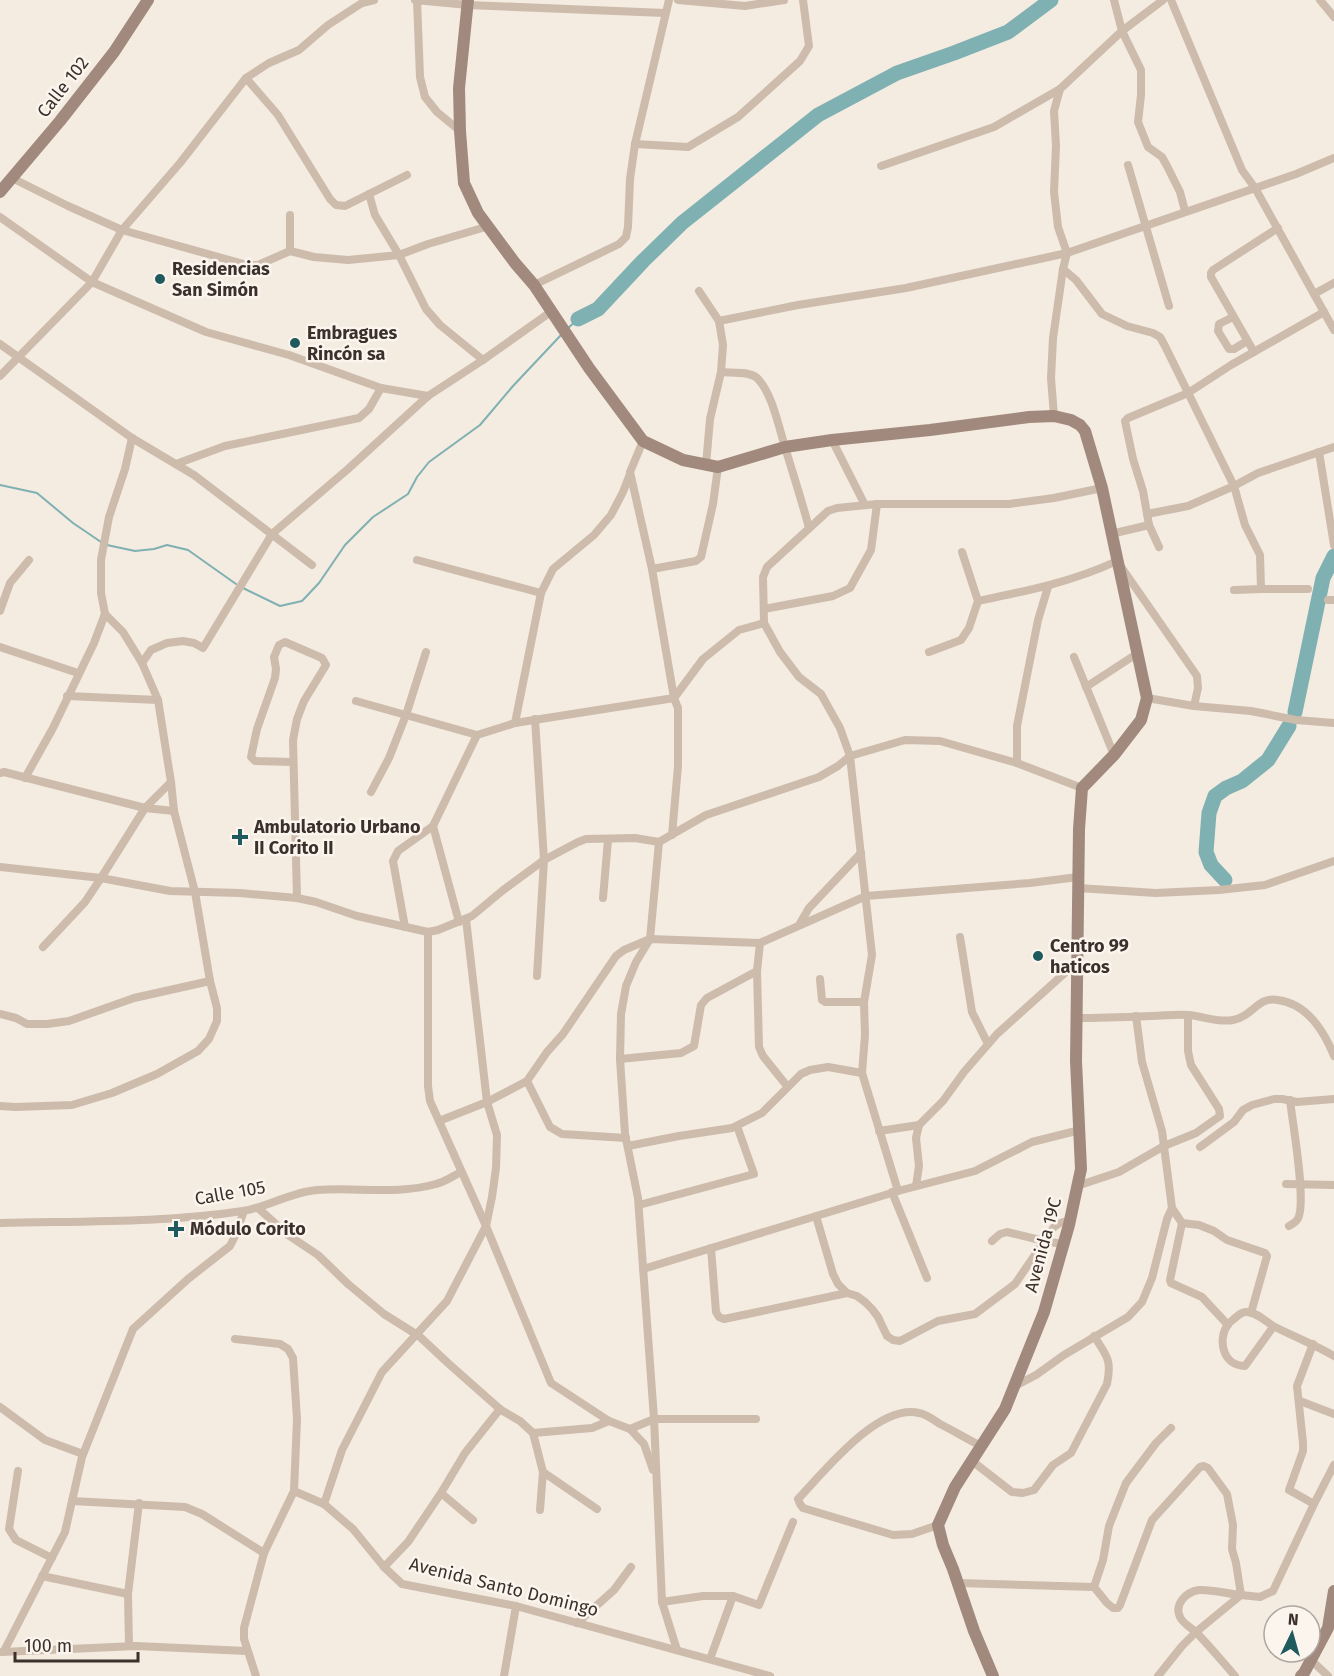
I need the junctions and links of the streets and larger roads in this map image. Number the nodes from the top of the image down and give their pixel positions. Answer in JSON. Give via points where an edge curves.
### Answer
{"nodes":[{"id":1,"x":148,"y":0,"type":"edge"},
{"id":2,"x":374,"y":0,"type":"edge"},
{"id":3,"x":416,"y":0,"type":"edge"},
{"id":4,"x":669,"y":0,"type":"edge"},
{"id":5,"x":678,"y":0,"type":"edge"},
{"id":6,"x":784,"y":0,"type":"edge"},
{"id":7,"x":803,"y":0,"type":"edge"},
{"id":8,"x":1114,"y":0,"type":"edge"},
{"id":9,"x":1163,"y":0,"type":"edge"},
{"id":10,"x":1171,"y":0,"type":"edge"},
{"id":11,"x":1320,"y":0,"type":"edge"},
{"id":12,"x":468,"y":3,"type":"edge"},
{"id":13,"x":665,"y":13,"type":"junction"},
{"id":14,"x":1334,"y":17,"type":"edge"},
{"id":15,"x":1122,"y":31,"type":"junction"},
{"id":16,"x":246,"y":78,"type":"junction"},
{"id":17,"x":1060,"y":89,"type":"junction"},
{"id":18,"x":459,"y":131,"type":"junction"},
{"id":19,"x":635,"y":144,"type":"junction"},
{"id":20,"x":1334,"y":158,"type":"edge"},
{"id":21,"x":1128,"y":165,"type":"dead end"},
{"id":22,"x":881,"y":166,"type":"dead end"},
{"id":23,"x":407,"y":175,"type":"dead end"},
{"id":24,"x":12,"y":178,"type":"junction"},
{"id":25,"x":1255,"y":188,"type":"junction"},
{"id":26,"x":0,"y":192,"type":"edge"},
{"id":27,"x":369,"y":194,"type":"junction"},
{"id":28,"x":1185,"y":211,"type":"junction"},
{"id":29,"x":290,"y":215,"type":"dead end"},
{"id":30,"x":0,"y":217,"type":"edge"},
{"id":31,"x":489,"y":226,"type":"junction"},
{"id":32,"x":1145,"y":227,"type":"junction"},
{"id":33,"x":1278,"y":228,"type":"junction"},
{"id":34,"x":122,"y":230,"type":"junction"},
{"id":35,"x":290,"y":250,"type":"junction"},
{"id":36,"x":1067,"y":253,"type":"junction"},
{"id":37,"x":399,"y":255,"type":"junction"},
{"id":38,"x":1063,"y":269,"type":"junction"},
{"id":39,"x":92,"y":282,"type":"junction"},
{"id":40,"x":1334,"y":283,"type":"edge"},
{"id":41,"x":534,"y":285,"type":"junction"},
{"id":42,"x":699,"y":291,"type":"dead end"},
{"id":43,"x":1314,"y":294,"type":"junction"},
{"id":44,"x":1169,"y":306,"type":"dead end"},
{"id":45,"x":552,"y":311,"type":"junction"},
{"id":46,"x":1324,"y":312,"type":"junction"},
{"id":47,"x":1233,"y":317,"type":"junction"},
{"id":48,"x":719,"y":321,"type":"junction"},
{"id":49,"x":1334,"y":330,"type":"edge"},
{"id":50,"x":1247,"y":341,"type":"junction"},
{"id":51,"x":0,"y":344,"type":"edge"},
{"id":52,"x":1254,"y":352,"type":"junction"},
{"id":53,"x":19,"y":357,"type":"junction"},
{"id":54,"x":483,"y":360,"type":"junction"},
{"id":55,"x":721,"y":372,"type":"junction"},
{"id":56,"x":0,"y":376,"type":"edge"},
{"id":57,"x":381,"y":388,"type":"junction"},
{"id":58,"x":1188,"y":393,"type":"junction"},
{"id":59,"x":428,"y":396,"type":"junction"},
{"id":60,"x":1054,"y":416,"type":"junction"},
{"id":61,"x":132,"y":438,"type":"junction"},
{"id":62,"x":832,"y":440,"type":"junction"},
{"id":63,"x":643,"y":441,"type":"junction"},
{"id":64,"x":785,"y":447,"type":"junction"},
{"id":65,"x":1334,"y":447,"type":"edge"},
{"id":66,"x":1318,"y":452,"type":"junction"},
{"id":67,"x":176,"y":464,"type":"junction"},
{"id":68,"x":712,"y":466,"type":"junction"},
{"id":69,"x":630,"y":472,"type":"junction"},
{"id":70,"x":1234,"y":486,"type":"junction"},
{"id":71,"x":1102,"y":488,"type":"junction"},
{"id":72,"x":877,"y":504,"type":"junction"},
{"id":73,"x":865,"y":505,"type":"junction"},
{"id":74,"x":1148,"y":514,"type":"junction"},
{"id":75,"x":1149,"y":525,"type":"junction"},
{"id":76,"x":809,"y":528,"type":"junction"},
{"id":77,"x":272,"y":534,"type":"junction"},
{"id":78,"x":1111,"y":534,"type":"junction"},
{"id":79,"x":1334,"y":545,"type":"edge"},
{"id":80,"x":1159,"y":547,"type":"dead end"},
{"id":81,"x":962,"y":552,"type":"dead end"},
{"id":82,"x":28,"y":560,"type":"dead end"},
{"id":83,"x":417,"y":560,"type":"dead end"},
{"id":84,"x":1117,"y":561,"type":"junction"},
{"id":85,"x":312,"y":566,"type":"dead end"},
{"id":86,"x":652,"y":569,"type":"junction"},
{"id":87,"x":1048,"y":586,"type":"junction"},
{"id":88,"x":1261,"y":588,"type":"junction"},
{"id":89,"x":1308,"y":589,"type":"dead end"},
{"id":90,"x":1234,"y":590,"type":"dead end"},
{"id":91,"x":541,"y":593,"type":"junction"},
{"id":92,"x":978,"y":601,"type":"junction"},
{"id":93,"x":764,"y":609,"type":"junction"},
{"id":94,"x":0,"y":611,"type":"edge"},
{"id":95,"x":105,"y":614,"type":"junction"},
{"id":96,"x":764,"y":623,"type":"junction"},
{"id":97,"x":0,"y":647,"type":"edge"},
{"id":98,"x":426,"y":652,"type":"dead end"},
{"id":99,"x":929,"y":652,"type":"dead end"},
{"id":100,"x":1138,"y":653,"type":"junction"},
{"id":101,"x":1074,"y":657,"type":"dead end"},
{"id":102,"x":142,"y":663,"type":"junction"},
{"id":103,"x":78,"y":673,"type":"junction"},
{"id":104,"x":1086,"y":687,"type":"junction"},
{"id":105,"x":67,"y":696,"type":"junction"},
{"id":106,"x":674,"y":698,"type":"junction"},
{"id":107,"x":1147,"y":698,"type":"junction"},
{"id":108,"x":158,"y":700,"type":"junction"},
{"id":109,"x":356,"y":701,"type":"dead end"},
{"id":110,"x":1194,"y":706,"type":"junction"},
{"id":111,"x":406,"y":715,"type":"junction"},
{"id":112,"x":535,"y":719,"type":"junction"},
{"id":113,"x":514,"y":723,"type":"junction"},
{"id":114,"x":1334,"y":723,"type":"edge"},
{"id":115,"x":477,"y":735,"type":"junction"},
{"id":116,"x":1114,"y":755,"type":"junction"},
{"id":117,"x":850,"y":756,"type":"junction"},
{"id":118,"x":293,"y":762,"type":"junction"},
{"id":119,"x":1017,"y":764,"type":"junction"},
{"id":120,"x":0,"y":773,"type":"edge"},
{"id":121,"x":25,"y":778,"type":"junction"},
{"id":122,"x":171,"y":782,"type":"junction"},
{"id":123,"x":1082,"y":788,"type":"junction"},
{"id":124,"x":371,"y":792,"type":"dead end"},
{"id":125,"x":145,"y":808,"type":"junction"},
{"id":126,"x":174,"y":812,"type":"junction"},
{"id":127,"x":433,"y":826,"type":"junction"},
{"id":128,"x":672,"y":835,"type":"junction"},
{"id":129,"x":608,"y":840,"type":"junction"},
{"id":130,"x":659,"y":842,"type":"junction"},
{"id":131,"x":861,"y":854,"type":"junction"},
{"id":132,"x":544,"y":860,"type":"junction"},
{"id":133,"x":1334,"y":861,"type":"edge"},
{"id":134,"x":0,"y":867,"type":"edge"},
{"id":135,"x":101,"y":878,"type":"junction"},
{"id":136,"x":1078,"y":882,"type":"junction"},
{"id":137,"x":195,"y":891,"type":"junction"},
{"id":138,"x":866,"y":896,"type":"junction"},
{"id":139,"x":297,"y":898,"type":"junction"},
{"id":140,"x":603,"y":898,"type":"dead end"},
{"id":141,"x":462,"y":920,"type":"junction"},
{"id":142,"x":799,"y":925,"type":"junction"},
{"id":143,"x":405,"y":927,"type":"junction"},
{"id":144,"x":428,"y":932,"type":"junction"},
{"id":145,"x":960,"y":937,"type":"dead end"},
{"id":146,"x":650,"y":939,"type":"junction"},
{"id":147,"x":759,"y":943,"type":"junction"},
{"id":148,"x":43,"y":947,"type":"dead end"},
{"id":149,"x":1077,"y":962,"type":"junction"},
{"id":150,"x":757,"y":972,"type":"junction"},
{"id":151,"x":537,"y":976,"type":"dead end"},
{"id":152,"x":820,"y":979,"type":"dead end"},
{"id":153,"x":210,"y":981,"type":"junction"},
{"id":154,"x":864,"y":1002,"type":"junction"},
{"id":155,"x":0,"y":1014,"type":"edge"},
{"id":156,"x":1188,"y":1015,"type":"junction"},
{"id":157,"x":1136,"y":1016,"type":"junction"},
{"id":158,"x":1077,"y":1018,"type":"junction"},
{"id":159,"x":988,"y":1044,"type":"junction"},
{"id":160,"x":1334,"y":1056,"type":"edge"},
{"id":161,"x":620,"y":1059,"type":"junction"},
{"id":162,"x":862,"y":1073,"type":"junction"},
{"id":163,"x":527,"y":1082,"type":"junction"},
{"id":164,"x":787,"y":1086,"type":"junction"},
{"id":165,"x":1334,"y":1099,"type":"edge"},
{"id":166,"x":1290,"y":1100,"type":"junction"},
{"id":167,"x":488,"y":1102,"type":"junction"},
{"id":168,"x":0,"y":1106,"type":"edge"},
{"id":169,"x":439,"y":1121,"type":"junction"},
{"id":170,"x":919,"y":1125,"type":"junction"},
{"id":171,"x":737,"y":1126,"type":"junction"},
{"id":172,"x":1080,"y":1130,"type":"junction"},
{"id":173,"x":879,"y":1131,"type":"junction"},
{"id":174,"x":627,"y":1142,"type":"junction"},
{"id":175,"x":1164,"y":1146,"type":"junction"},
{"id":176,"x":1200,"y":1146,"type":"dead end"},
{"id":177,"x":461,"y":1172,"type":"junction"},
{"id":178,"x":1286,"y":1184,"type":"dead end"},
{"id":179,"x":1300,"y":1185,"type":"junction"},
{"id":180,"x":1334,"y":1185,"type":"edge"},
{"id":181,"x":916,"y":1186,"type":"junction"},
{"id":182,"x":1077,"y":1186,"type":"junction"},
{"id":183,"x":895,"y":1192,"type":"junction"},
{"id":184,"x":639,"y":1205,"type":"junction"},
{"id":185,"x":258,"y":1208,"type":"junction"},
{"id":186,"x":1172,"y":1208,"type":"junction"},
{"id":187,"x":244,"y":1211,"type":"junction"},
{"id":188,"x":816,"y":1216,"type":"junction"},
{"id":189,"x":1070,"y":1220,"type":"junction"},
{"id":190,"x":0,"y":1223,"type":"edge"},
{"id":191,"x":1182,"y":1223,"type":"junction"},
{"id":192,"x":486,"y":1226,"type":"junction"},
{"id":193,"x":1289,"y":1226,"type":"dead end"},
{"id":194,"x":992,"y":1241,"type":"dead end"},
{"id":195,"x":1044,"y":1242,"type":"junction"},
{"id":196,"x":1063,"y":1244,"type":"junction"},
{"id":197,"x":711,"y":1248,"type":"junction"},
{"id":198,"x":643,"y":1269,"type":"junction"},
{"id":199,"x":927,"y":1278,"type":"dead end"},
{"id":200,"x":847,"y":1293,"type":"junction"},
{"id":201,"x":1251,"y":1313,"type":"junction"},
{"id":202,"x":1228,"y":1325,"type":"junction"},
{"id":203,"x":1273,"y":1327,"type":"junction"},
{"id":204,"x":416,"y":1334,"type":"junction"},
{"id":205,"x":1094,"y":1336,"type":"junction"},
{"id":206,"x":235,"y":1340,"type":"dead end"},
{"id":207,"x":1313,"y":1344,"type":"junction"},
{"id":208,"x":1334,"y":1356,"type":"edge"},
{"id":209,"x":1014,"y":1386,"type":"junction"},
{"id":210,"x":1300,"y":1401,"type":"junction"},
{"id":211,"x":0,"y":1407,"type":"edge"},
{"id":212,"x":500,"y":1409,"type":"junction"},
{"id":213,"x":1334,"y":1414,"type":"edge"},
{"id":214,"x":654,"y":1419,"type":"junction"},
{"id":215,"x":756,"y":1419,"type":"dead end"},
{"id":216,"x":609,"y":1421,"type":"junction"},
{"id":217,"x":1171,"y":1428,"type":"dead end"},
{"id":218,"x":630,"y":1429,"type":"junction"},
{"id":219,"x":533,"y":1433,"type":"junction"},
{"id":220,"x":981,"y":1446,"type":"junction"},
{"id":221,"x":83,"y":1454,"type":"junction"},
{"id":222,"x":972,"y":1461,"type":"junction"},
{"id":223,"x":1334,"y":1465,"type":"edge"},
{"id":224,"x":18,"y":1471,"type":"dead end"},
{"id":225,"x":543,"y":1472,"type":"junction"},
{"id":226,"x":657,"y":1481,"type":"junction"},
{"id":227,"x":294,"y":1491,"type":"junction"},
{"id":228,"x":441,"y":1493,"type":"junction"},
{"id":229,"x":72,"y":1501,"type":"junction"},
{"id":230,"x":139,"y":1503,"type":"junction"},
{"id":231,"x":324,"y":1504,"type":"junction"},
{"id":232,"x":1314,"y":1504,"type":"junction"},
{"id":233,"x":597,"y":1509,"type":"dead end"},
{"id":234,"x":540,"y":1510,"type":"dead end"},
{"id":235,"x":473,"y":1520,"type":"dead end"},
{"id":236,"x":793,"y":1522,"type":"dead end"},
{"id":237,"x":938,"y":1525,"type":"junction"},
{"id":238,"x":264,"y":1553,"type":"junction"},
{"id":239,"x":52,"y":1558,"type":"junction"},
{"id":240,"x":631,"y":1567,"type":"dead end"},
{"id":241,"x":384,"y":1568,"type":"junction"},
{"id":242,"x":42,"y":1576,"type":"junction"},
{"id":243,"x":958,"y":1583,"type":"junction"},
{"id":244,"x":1094,"y":1587,"type":"junction"},
{"id":245,"x":1334,"y":1591,"type":"edge"},
{"id":246,"x":128,"y":1594,"type":"junction"},
{"id":247,"x":1241,"y":1595,"type":"junction"},
{"id":248,"x":733,"y":1596,"type":"junction"},
{"id":249,"x":662,"y":1602,"type":"junction"},
{"id":250,"x":516,"y":1606,"type":"junction"},
{"id":251,"x":577,"y":1623,"type":"junction"},
{"id":252,"x":1196,"y":1632,"type":"junction"},
{"id":253,"x":1322,"y":1639,"type":"edge"},
{"id":254,"x":129,"y":1646,"type":"junction"},
{"id":255,"x":677,"y":1650,"type":"junction"},
{"id":256,"x":247,"y":1651,"type":"junction"},
{"id":257,"x":2,"y":1652,"type":"edge"},
{"id":258,"x":710,"y":1659,"type":"junction"},
{"id":259,"x":1315,"y":1664,"type":"edge"},
{"id":260,"x":256,"y":1676,"type":"edge"},
{"id":261,"x":504,"y":1676,"type":"edge"},
{"id":262,"x":770,"y":1676,"type":"edge"},
{"id":263,"x":993,"y":1676,"type":"edge"},
{"id":264,"x":1158,"y":1676,"type":"edge"},
{"id":265,"x":1235,"y":1676,"type":"edge"},
{"id":266,"x":1328,"y":1676,"type":"edge"}],
"edges":[{"from":1,"to":24,"type":"street","name":"Calle 102","via":[[114,52]]},
{"from":2,"to":16,"type":"street","via":[[362,3],[299,50]]},
{"from":3,"to":12,"type":"street"},
{"from":3,"to":18,"type":"street","via":[[420,77],[425,97]]},
{"from":4,"to":13,"type":"street"},
{"from":5,"to":6,"type":"street","via":[[744,6]]},
{"from":7,"to":19,"type":"street","via":[[809,46],[800,61],[738,117],[688,147]]},
{"from":8,"to":15,"type":"street"},
{"from":9,"to":15,"type":"street"},
{"from":10,"to":25,"type":"street","via":[[1242,170]]},
{"from":11,"to":14,"type":"street"},
{"from":12,"to":13,"type":"street"},
{"from":12,"to":18,"type":"street","via":[[459,88]]},
{"from":13,"to":19,"type":"street"},
{"from":15,"to":17,"type":"street"},
{"from":15,"to":28,"type":"street","via":[[1141,70],[1138,122],[1148,147],[1167,166]]},
{"from":16,"to":27,"type":"street","via":[[278,115],[336,205],[345,206]]},
{"from":16,"to":34,"type":"street"},
{"from":17,"to":22,"type":"street","via":[[994,127]]},
{"from":17,"to":36,"type":"street","via":[[1054,111],[1054,192],[1058,227]]},
{"from":18,"to":31,"type":"street","via":[[464,183]]},
{"from":19,"to":41,"type":"street","via":[[626,237]]},
{"from":20,"to":25,"type":"street"},
{"from":21,"to":32,"type":"street"},
{"from":23,"to":27,"type":"street"},
{"from":24,"to":26,"type":"street","name":"Calle 102"},
{"from":24,"to":34,"type":"street"},
{"from":25,"to":28,"type":"street"},
{"from":25,"to":33,"type":"street"},
{"from":27,"to":37,"type":"street","via":[[375,215]]},
{"from":28,"to":32,"type":"street"},
{"from":29,"to":35,"type":"street"},
{"from":30,"to":39,"type":"street"},
{"from":31,"to":37,"type":"street"},
{"from":31,"to":41,"type":"street"},
{"from":32,"to":36,"type":"street"},
{"from":32,"to":44,"type":"street"},
{"from":33,"to":43,"type":"street"},
{"from":33,"to":47,"type":"street","via":[[1211,273]]},
{"from":34,"to":35,"type":"street","via":[[248,266]]},
{"from":34,"to":39,"type":"street"},
{"from":35,"to":37,"type":"street","via":[[348,260]]},
{"from":36,"to":38,"type":"street"},
{"from":36,"to":48,"type":"street","via":[[906,288],[798,304]]},
{"from":37,"to":54,"type":"street","via":[[426,309]]},
{"from":38,"to":58,"type":"street","via":[[1102,314],[1160,338]]},
{"from":38,"to":60,"type":"street","via":[[1053,338]]},
{"from":39,"to":53,"type":"street"},
{"from":39,"to":57,"type":"street","via":[[206,332],[289,355]]},
{"from":40,"to":43,"type":"street"},
{"from":41,"to":45,"type":"street"},
{"from":42,"to":48,"type":"street"},
{"from":43,"to":46,"type":"street"},
{"from":45,"to":54,"type":"street"},
{"from":45,"to":63,"type":"street"},
{"from":46,"to":49,"type":"street"},
{"from":46,"to":52,"type":"street"},
{"from":47,"to":50,"type":"street"},
{"from":47,"to":50,"type":"street","via":[[1219,324],[1218,331],[1229,349]]},
{"from":48,"to":55,"type":"street","via":[[723,345]]},
{"from":50,"to":52,"type":"street"},
{"from":51,"to":53,"type":"street"},
{"from":52,"to":58,"type":"street"},
{"from":53,"to":56,"type":"street"},
{"from":53,"to":61,"type":"street"},
{"from":54,"to":59,"type":"street"},
{"from":55,"to":64,"type":"street","via":[[757,378],[775,411]]},
{"from":55,"to":68,"type":"street","via":[[710,419]]},
{"from":57,"to":59,"type":"street"},
{"from":57,"to":67,"type":"street","via":[[359,418],[225,446]]},
{"from":58,"to":70,"type":"street"},
{"from":58,"to":74,"type":"street","via":[[1125,421]]},
{"from":59,"to":77,"type":"street"},
{"from":60,"to":62,"type":"street"},
{"from":60,"to":71,"type":"street","via":[[1071,420],[1085,431]]},
{"from":61,"to":67,"type":"street"},
{"from":61,"to":95,"type":"street","via":[[101,560]]},
{"from":62,"to":64,"type":"street"},
{"from":62,"to":73,"type":"street"},
{"from":63,"to":68,"type":"street","via":[[682,460]]},
{"from":63,"to":69,"type":"street"},
{"from":64,"to":68,"type":"street"},
{"from":64,"to":76,"type":"street"},
{"from":65,"to":66,"type":"street"},
{"from":66,"to":70,"type":"street","via":[[1258,473]]},
{"from":66,"to":79,"type":"street"},
{"from":67,"to":77,"type":"street"},
{"from":68,"to":86,"type":"street","via":[[713,504],[701,557]]},
{"from":69,"to":86,"type":"street"},
{"from":69,"to":91,"type":"street","via":[[611,515],[594,535],[553,568]]},
{"from":70,"to":74,"type":"street","via":[[1188,506]]},
{"from":70,"to":88,"type":"street","via":[[1245,525],[1260,555]]},
{"from":71,"to":72,"type":"street","via":[[1010,504]]},
{"from":71,"to":78,"type":"street"},
{"from":72,"to":73,"type":"street"},
{"from":72,"to":93,"type":"street","via":[[872,550],[850,588],[833,596]]},
{"from":73,"to":76,"type":"street","via":[[828,511]]},
{"from":74,"to":75,"type":"street"},
{"from":75,"to":78,"type":"street"},
{"from":75,"to":80,"type":"street"},
{"from":76,"to":93,"type":"street","via":[[767,567],[763,577]]},
{"from":77,"to":85,"type":"street"},
{"from":77,"to":102,"type":"street","via":[[203,648],[183,641],[167,643],[151,650]]},
{"from":78,"to":84,"type":"street"},
{"from":81,"to":92,"type":"street"},
{"from":82,"to":94,"type":"street","via":[[10,584]]},
{"from":83,"to":91,"type":"street"},
{"from":84,"to":87,"type":"street"},
{"from":84,"to":100,"type":"street"},
{"from":84,"to":110,"type":"street","via":[[1197,676]]},
{"from":86,"to":106,"type":"street"},
{"from":87,"to":92,"type":"street"},
{"from":87,"to":119,"type":"street","via":[[1017,726]]},
{"from":88,"to":89,"type":"street"},
{"from":88,"to":90,"type":"street"},
{"from":91,"to":113,"type":"street"},
{"from":92,"to":99,"type":"street","via":[[961,640]]},
{"from":93,"to":96,"type":"street"},
{"from":95,"to":102,"type":"street","via":[[123,632]]},
{"from":95,"to":103,"type":"street"},
{"from":96,"to":106,"type":"street","via":[[739,630],[703,659]]},
{"from":96,"to":117,"type":"street","via":[[799,677],[821,694]]},
{"from":97,"to":103,"type":"street"},
{"from":98,"to":111,"type":"street"},
{"from":100,"to":104,"type":"street"},
{"from":100,"to":107,"type":"street"},
{"from":101,"to":104,"type":"street"},
{"from":102,"to":108,"type":"street"},
{"from":103,"to":105,"type":"street"},
{"from":104,"to":116,"type":"street"},
{"from":105,"to":108,"type":"street"},
{"from":105,"to":121,"type":"street"},
{"from":106,"to":112,"type":"street"},
{"from":106,"to":128,"type":"street","via":[[678,708],[678,766]]},
{"from":107,"to":110,"type":"street"},
{"from":107,"to":116,"type":"street","via":[[1141,720]]},
{"from":108,"to":122,"type":"street"},
{"from":109,"to":111,"type":"street"},
{"from":110,"to":114,"type":"street"},
{"from":111,"to":115,"type":"street"},
{"from":111,"to":124,"type":"street"},
{"from":112,"to":113,"type":"street"},
{"from":112,"to":132,"type":"street"},
{"from":113,"to":115,"type":"street"},
{"from":115,"to":127,"type":"street"},
{"from":116,"to":123,"type":"street"},
{"from":117,"to":119,"type":"street","via":[[904,740],[940,741]]},
{"from":117,"to":128,"type":"street","via":[[819,777],[706,816]]},
{"from":117,"to":131,"type":"street"},
{"from":118,"to":118,"type":"street","via":[[255,761],[251,757],[276,674],[274,657],[279,645],[285,642],[322,658],[326,665],[300,710]]},
{"from":118,"to":139,"type":"street"},
{"from":119,"to":123,"type":"street"},
{"from":120,"to":121,"type":"street"},
{"from":121,"to":125,"type":"street"},
{"from":122,"to":125,"type":"street"},
{"from":122,"to":126,"type":"street"},
{"from":123,"to":136,"type":"street","name":"Avenida 19C"},
{"from":125,"to":126,"type":"street"},
{"from":125,"to":135,"type":"street"},
{"from":126,"to":137,"type":"street"},
{"from":127,"to":141,"type":"street"},
{"from":127,"to":143,"type":"street","via":[[398,851],[393,861]]},
{"from":128,"to":130,"type":"street"},
{"from":129,"to":130,"type":"street","via":[[635,838]]},
{"from":129,"to":132,"type":"street","via":[[578,842]]},
{"from":129,"to":140,"type":"street"},
{"from":130,"to":146,"type":"street"},
{"from":131,"to":138,"type":"street"},
{"from":131,"to":142,"type":"street","via":[[809,908]]},
{"from":132,"to":141,"type":"street"},
{"from":132,"to":151,"type":"street"},
{"from":133,"to":136,"type":"street","via":[[1265,885],[1219,890],[1156,893]]},
{"from":134,"to":135,"type":"street"},
{"from":135,"to":137,"type":"street","via":[[170,891]]},
{"from":135,"to":148,"type":"street","via":[[85,902]]},
{"from":136,"to":138,"type":"street"},
{"from":136,"to":149,"type":"street","name":"Avenida 19C"},
{"from":137,"to":139,"type":"street"},
{"from":137,"to":153,"type":"street"},
{"from":138,"to":142,"type":"street"},
{"from":138,"to":154,"type":"street","via":[[872,955]]},
{"from":139,"to":143,"type":"street"},
{"from":141,"to":144,"type":"street"},
{"from":141,"to":167,"type":"street"},
{"from":142,"to":147,"type":"street"},
{"from":143,"to":144,"type":"street"},
{"from":144,"to":169,"type":"street","via":[[428,1086]]},
{"from":145,"to":159,"type":"street","via":[[972,1012]]},
{"from":146,"to":147,"type":"street"},
{"from":146,"to":161,"type":"street","via":[[626,986]]},
{"from":146,"to":163,"type":"street","via":[[616,956]]},
{"from":147,"to":150,"type":"street"},
{"from":149,"to":158,"type":"street","name":"Avenida 19C"},
{"from":149,"to":159,"type":"street"},
{"from":150,"to":161,"type":"street","via":[[701,1005],[694,1046],[681,1053]]},
{"from":150,"to":164,"type":"street","via":[[759,1047]]},
{"from":152,"to":154,"type":"street","via":[[825,1002]]},
{"from":153,"to":155,"type":"street","via":[[134,998],[69,1022],[27,1024]]},
{"from":153,"to":168,"type":"street","via":[[217,1022],[198,1052],[112,1093],[72,1105]]},
{"from":154,"to":162,"type":"street"},
{"from":156,"to":157,"type":"street"},
{"from":156,"to":160,"type":"street","via":[[1228,1021],[1247,1015],[1269,999],[1290,1003],[1318,1024]]},
{"from":156,"to":175,"type":"street","via":[[1191,1065],[1220,1116],[1196,1133]]},
{"from":157,"to":158,"type":"street"},
{"from":157,"to":175,"type":"street","via":[[1142,1062]]},
{"from":158,"to":172,"type":"street","name":"Avenida 19C"},
{"from":159,"to":170,"type":"street"},
{"from":161,"to":174,"type":"street"},
{"from":162,"to":164,"type":"street","via":[[828,1067],[810,1070]]},
{"from":162,"to":173,"type":"street"},
{"from":163,"to":167,"type":"street"},
{"from":163,"to":174,"type":"street","via":[[550,1127],[562,1134]]},
{"from":164,"to":171,"type":"street","via":[[762,1113]]},
{"from":165,"to":166,"type":"street"},
{"from":166,"to":176,"type":"street","via":[[1274,1099],[1247,1107],[1234,1122]]},
{"from":166,"to":179,"type":"street"},
{"from":167,"to":169,"type":"street"},
{"from":167,"to":192,"type":"street","via":[[497,1135]]},
{"from":169,"to":177,"type":"street"},
{"from":170,"to":173,"type":"street"},
{"from":170,"to":181,"type":"street"},
{"from":171,"to":174,"type":"street"},
{"from":171,"to":184,"type":"street","via":[[754,1174]]},
{"from":172,"to":181,"type":"street","via":[[1032,1142],[975,1172]]},
{"from":172,"to":182,"type":"street","name":"Avenida 19C","via":[[1081,1169]]},
{"from":173,"to":183,"type":"street"},
{"from":174,"to":184,"type":"street"},
{"from":175,"to":182,"type":"street","via":[[1119,1172]]},
{"from":175,"to":186,"type":"street"},
{"from":177,"to":185,"type":"street","name":"Calle 105","via":[[437,1184],[408,1189],[316,1190]]},
{"from":177,"to":192,"type":"street"},
{"from":178,"to":179,"type":"street"},
{"from":179,"to":180,"type":"street"},
{"from":179,"to":193,"type":"street","via":[[1300,1213]]},
{"from":181,"to":183,"type":"street"},
{"from":182,"to":189,"type":"street","name":"Avenida 19C"},
{"from":183,"to":188,"type":"street"},
{"from":183,"to":199,"type":"street"},
{"from":184,"to":198,"type":"street"},
{"from":185,"to":187,"type":"street","name":"Calle 105"},
{"from":185,"to":204,"type":"street","via":[[384,1314]]},
{"from":186,"to":191,"type":"street"},
{"from":186,"to":205,"type":"street","via":[[1142,1302],[1128,1317]]},
{"from":187,"to":190,"type":"street","name":"Calle 105","via":[[179,1218]]},
{"from":187,"to":221,"type":"street","via":[[230,1246],[133,1329]]},
{"from":188,"to":197,"type":"street"},
{"from":188,"to":200,"type":"street","via":[[833,1274]]},
{"from":189,"to":195,"type":"street","via":[[1054,1227]]},
{"from":189,"to":196,"type":"street","name":"Avenida 19C"},
{"from":191,"to":201,"type":"street","via":[[1214,1231],[1227,1240],[1265,1253]]},
{"from":191,"to":202,"type":"street","via":[[1171,1283],[1202,1297]]},
{"from":192,"to":204,"type":"street","via":[[447,1301]]},
{"from":192,"to":216,"type":"street","via":[[551,1383]]},
{"from":194,"to":195,"type":"street","via":[[1007,1232]]},
{"from":195,"to":196,"type":"street"},
{"from":195,"to":200,"type":"street","via":[[1015,1284],[975,1314],[938,1320],[900,1341],[887,1336],[872,1309]]},
{"from":196,"to":209,"type":"street","name":"Avenida 19C","via":[[1044,1312]]},
{"from":197,"to":198,"type":"street"},
{"from":197,"to":200,"type":"street","via":[[716,1312],[724,1319]]},
{"from":198,"to":214,"type":"street"},
{"from":201,"to":202,"type":"street","via":[[1242,1312]]},
{"from":201,"to":203,"type":"street"},
{"from":202,"to":203,"type":"street","via":[[1224,1350],[1228,1360],[1240,1366],[1245,1366]]},
{"from":203,"to":207,"type":"street"},
{"from":204,"to":212,"type":"street"},
{"from":204,"to":231,"type":"street","via":[[382,1372],[342,1450]]},
{"from":205,"to":209,"type":"street"},
{"from":205,"to":222,"type":"street","via":[[1110,1361],[1110,1372],[1071,1453],[1053,1465],[1034,1490],[1023,1492],[1012,1492]]},
{"from":206,"to":227,"type":"street","via":[[280,1344],[293,1358],[297,1419]]},
{"from":207,"to":208,"type":"street"},
{"from":207,"to":210,"type":"street","via":[[1297,1386]]},
{"from":209,"to":220,"type":"street","name":"Avenida 19C","via":[[1005,1409]]},
{"from":210,"to":213,"type":"street"},
{"from":210,"to":232,"type":"street","via":[[1303,1451],[1289,1490]]},
{"from":211,"to":221,"type":"street","via":[[45,1440]]},
{"from":212,"to":219,"type":"street"},
{"from":212,"to":228,"type":"street","via":[[465,1453]]},
{"from":214,"to":215,"type":"street"},
{"from":214,"to":218,"type":"street"},
{"from":214,"to":226,"type":"street"},
{"from":216,"to":218,"type":"street"},
{"from":216,"to":219,"type":"street","via":[[592,1428]]},
{"from":217,"to":244,"type":"street","via":[[1126,1483],[1109,1526]]},
{"from":218,"to":226,"type":"street","via":[[644,1444]]},
{"from":219,"to":225,"type":"street"},
{"from":220,"to":222,"type":"street","name":"Avenida 19C"},
{"from":220,"to":237,"type":"street","via":[[921,1413],[905,1412],[870,1427],[798,1499],[803,1508],[893,1535],[912,1534]]},
{"from":221,"to":229,"type":"street"},
{"from":222,"to":237,"type":"street","name":"Avenida 19C"},
{"from":223,"to":232,"type":"street"},
{"from":224,"to":239,"type":"street","via":[[9,1529],[16,1540]]},
{"from":225,"to":233,"type":"street"},
{"from":225,"to":234,"type":"street"},
{"from":226,"to":249,"type":"street"},
{"from":227,"to":231,"type":"street","name":"Avenida Santo Domingo"},
{"from":227,"to":238,"type":"street"},
{"from":228,"to":235,"type":"street"},
{"from":228,"to":241,"type":"street","via":[[408,1542]]},
{"from":229,"to":230,"type":"street"},
{"from":229,"to":239,"type":"street","via":[[65,1532]]},
{"from":230,"to":238,"type":"street","via":[[185,1507]]},
{"from":230,"to":246,"type":"street"},
{"from":231,"to":241,"type":"street","name":"Avenida Santo Domingo","via":[[353,1529]]},
{"from":232,"to":247,"type":"street","via":[[1273,1591],[1260,1597]]},
{"from":236,"to":248,"type":"street","via":[[759,1605]]},
{"from":237,"to":243,"type":"street"},
{"from":238,"to":256,"type":"street","via":[[244,1628]]},
{"from":239,"to":242,"type":"street"},
{"from":240,"to":251,"type":"street","via":[[614,1590]]},
{"from":241,"to":250,"type":"street","name":"Avenida Santo Domingo","via":[[402,1584]]},
{"from":242,"to":246,"type":"street"},
{"from":242,"to":257,"type":"street"},
{"from":243,"to":244,"type":"street"},
{"from":243,"to":263,"type":"street"},
{"from":244,"to":247,"type":"street","via":[[1107,1603],[1118,1608],[1152,1520],[1204,1466],[1227,1494]]},
{"from":245,"to":253,"type":"street","via":[[1328,1628]]},
{"from":246,"to":254,"type":"street"},
{"from":247,"to":252,"type":"street"},
{"from":247,"to":252,"type":"street","via":[[1199,1590],[1182,1599],[1178,1608],[1181,1620]]},
{"from":248,"to":249,"type":"street"},
{"from":248,"to":258,"type":"street"},
{"from":249,"to":255,"type":"street"},
{"from":250,"to":251,"type":"street","name":"Avenida Santo Domingo"},
{"from":250,"to":261,"type":"street"},
{"from":251,"to":255,"type":"street","name":"Avenida Santo Domingo"},
{"from":252,"to":264,"type":"street"},
{"from":252,"to":265,"type":"street"},
{"from":254,"to":256,"type":"street"},
{"from":254,"to":257,"type":"street"},
{"from":255,"to":258,"type":"street","name":"Avenida Santo Domingo"},
{"from":256,"to":260,"type":"street"},
{"from":258,"to":262,"type":"street","name":"Avenida Santo Domingo"},
{"from":259,"to":266,"type":"street"}]}
